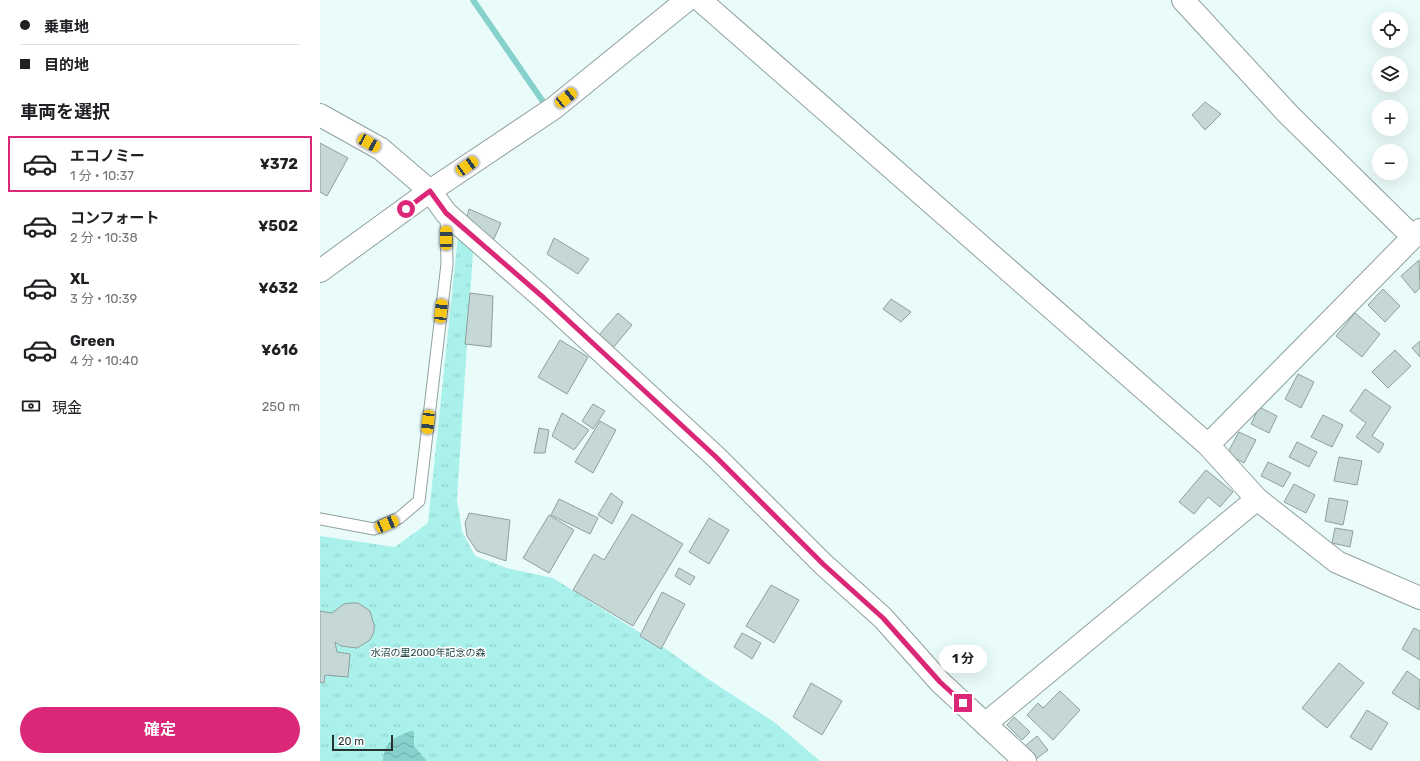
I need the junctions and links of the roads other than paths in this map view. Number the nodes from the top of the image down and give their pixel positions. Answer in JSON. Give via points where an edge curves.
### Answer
{"nodes":[{"id":1,"x":686,"y":0,"type":"edge"},
{"id":2,"x":700,"y":0,"type":"edge"},
{"id":3,"x":1182,"y":0,"type":"edge"},
{"id":4,"x":320,"y":115,"type":"edge"},
{"id":5,"x":430,"y":191,"type":"junction"},
{"id":6,"x":446,"y":213,"type":"junction"},
{"id":7,"x":1416,"y":234,"type":"edge"},
{"id":8,"x":320,"y":271,"type":"edge"},
{"id":9,"x":1208,"y":445,"type":"junction"},
{"id":10,"x":1258,"y":499,"type":"junction"},
{"id":11,"x":320,"y":519,"type":"edge"},
{"id":12,"x":1420,"y":598,"type":"edge"},
{"id":13,"x":985,"y":724,"type":"junction"},
{"id":14,"x":1025,"y":761,"type":"edge"}],
"edges":[{"from":1,"to":5,"type":"street","via":[[554,108]]},
{"from":2,"to":9,"type":"street"},
{"from":3,"to":7,"type":"street","via":[[1288,114]]},
{"from":4,"to":5,"type":"street","via":[[381,149]]},
{"from":5,"to":6,"type":"street"},
{"from":5,"to":8,"type":"street"},
{"from":6,"to":11,"type":"lane","via":[[447,264],[420,501],[399,518],[374,529]]},
{"from":6,"to":13,"type":"street","via":[[544,298],[716,457],[823,564],[883,618],[940,682]]},
{"from":7,"to":9,"type":"street"},
{"from":9,"to":10,"type":"street"},
{"from":10,"to":12,"type":"street","via":[[1338,562]]},
{"from":10,"to":13,"type":"street"},
{"from":13,"to":14,"type":"street"}]}
